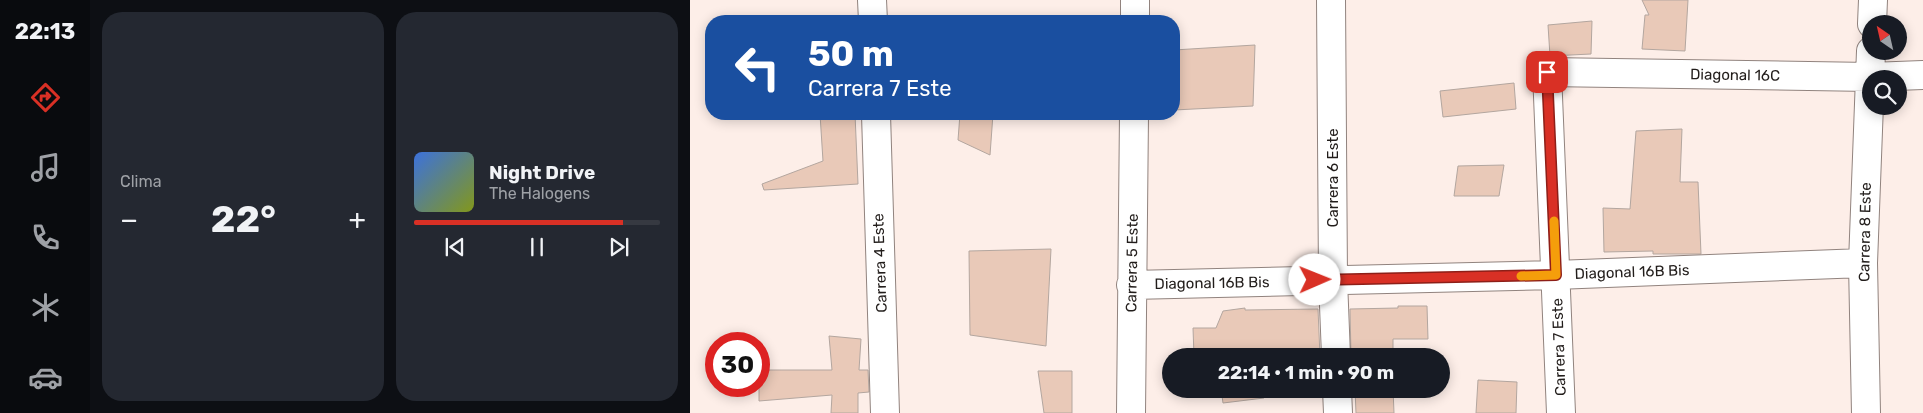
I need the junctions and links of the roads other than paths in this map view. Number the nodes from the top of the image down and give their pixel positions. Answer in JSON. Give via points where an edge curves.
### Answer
{"nodes":[{"id":1,"x":872,"y":0,"type":"edge"},
{"id":2,"x":1135,"y":0,"type":"edge"},
{"id":3,"x":1331,"y":0,"type":"edge"},
{"id":4,"x":1873,"y":0,"type":"edge"},
{"id":5,"x":873,"y":15,"type":"edge"},
{"id":6,"x":1135,"y":15,"type":"edge"},
{"id":7,"x":1872,"y":15,"type":"edge"},
{"id":8,"x":1871,"y":64,"type":"edge"},
{"id":9,"x":1547,"y":72,"type":"joint"},
{"id":10,"x":1923,"y":75,"type":"edge"},
{"id":11,"x":876,"y":120,"type":"edge"},
{"id":12,"x":1134,"y":120,"type":"edge"},
{"id":13,"x":1863,"y":263,"type":"junction"},
{"id":14,"x":1556,"y":275,"type":"junction"},
{"id":15,"x":1334,"y":280,"type":"junction"},
{"id":16,"x":1131,"y":285,"type":"junction"},
{"id":17,"x":1336,"y":348,"type":"edge"},
{"id":18,"x":1337,"y":398,"type":"edge"},
{"id":19,"x":885,"y":413,"type":"edge"},
{"id":20,"x":1132,"y":413,"type":"edge"},
{"id":21,"x":1338,"y":413,"type":"edge"},
{"id":22,"x":1561,"y":413,"type":"edge"},
{"id":23,"x":1866,"y":413,"type":"edge"}],
"edges":[{"from":1,"to":5,"type":"street"},
{"from":2,"to":6,"type":"street"},
{"from":3,"to":15,"type":"street","name":"Carrera 6 Este"},
{"from":4,"to":7,"type":"street"},
{"from":8,"to":9,"type":"street","name":"Diagonal 16C"},
{"from":8,"to":10,"type":"street","name":"Diagonal 16C"},
{"from":8,"to":13,"type":"street","name":"Carrera 8 Este"},
{"from":9,"to":14,"type":"street","name":"Carrera 7 Este"},
{"from":11,"to":19,"type":"street","name":"Carrera 4 Este"},
{"from":12,"to":16,"type":"street","name":"Carrera 5 Este"},
{"from":13,"to":14,"type":"street","name":"Diagonal 16B Bis"},
{"from":13,"to":23,"type":"street","name":"Carrera 8 Este"},
{"from":14,"to":15,"type":"street","name":"Diagonal 16B Bis"},
{"from":14,"to":22,"type":"street","name":"Carrera 7 Este"},
{"from":15,"to":16,"type":"street","name":"Diagonal 16B Bis"},
{"from":15,"to":17,"type":"street","name":"Carrera 6 Este"},
{"from":16,"to":20,"type":"street","name":"Carrera 5 Este"},
{"from":18,"to":21,"type":"street"}]}
